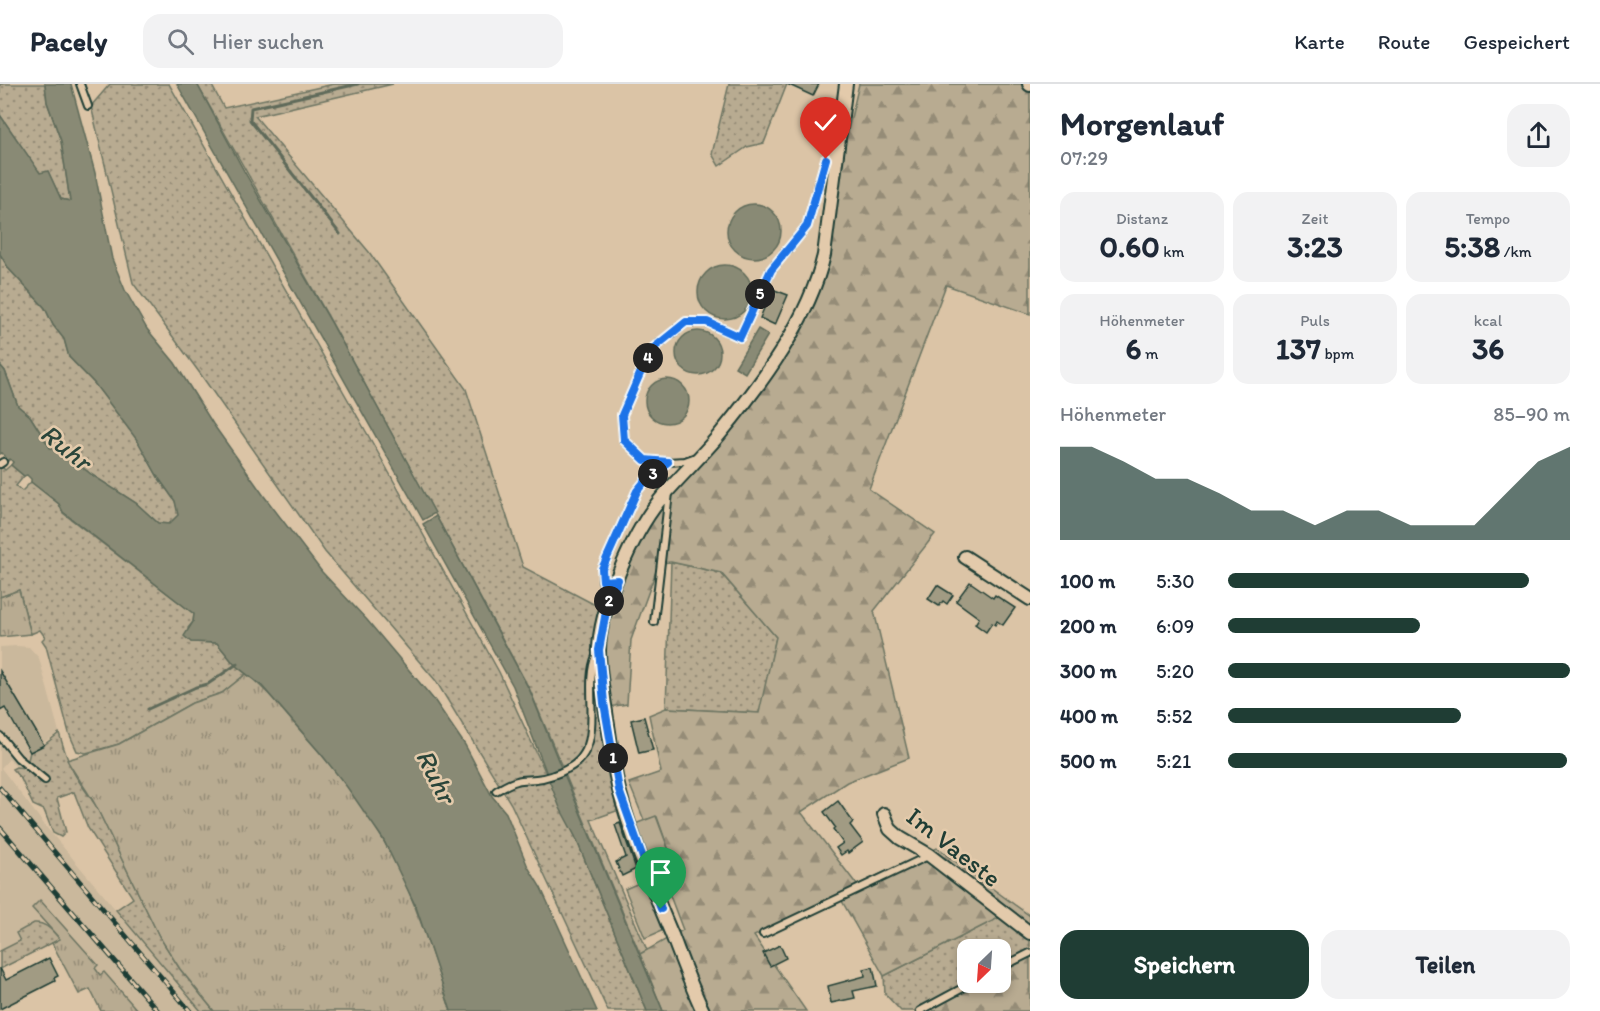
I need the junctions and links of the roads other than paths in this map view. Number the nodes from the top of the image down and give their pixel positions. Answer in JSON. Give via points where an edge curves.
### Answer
{"nodes":[{"id":1,"x":80,"y":84,"type":"edge"},
{"id":2,"x":846,"y":84,"type":"edge"},
{"id":3,"x":88,"y":106,"type":"dead end"},
{"id":4,"x":840,"y":137,"type":"junction"},
{"id":5,"x":701,"y":455,"type":"junction"},
{"id":6,"x":668,"y":462,"type":"junction"},
{"id":7,"x":670,"y":489,"type":"junction"},
{"id":8,"x":965,"y":557,"type":"dead end"},
{"id":9,"x":618,"y":580,"type":"junction"},
{"id":10,"x":1030,"y":599,"type":"edge"},
{"id":11,"x":654,"y":622,"type":"dead end"},
{"id":12,"x":599,"y":650,"type":"junction"},
{"id":13,"x":0,"y":736,"type":"edge"},
{"id":14,"x":45,"y":780,"type":"dead end"},
{"id":15,"x":496,"y":791,"type":"dead end"},
{"id":16,"x":884,"y":814,"type":"dead end"},
{"id":17,"x":929,"y":855,"type":"junction"},
{"id":18,"x":1030,"y":933,"type":"edge"},
{"id":19,"x":763,"y":934,"type":"dead end"},
{"id":20,"x":1030,"y":953,"type":"edge"},
{"id":21,"x":1011,"y":962,"type":"edge"},
{"id":22,"x":957,"y":991,"type":"edge"},
{"id":23,"x":703,"y":1011,"type":"edge"},
{"id":24,"x":920,"y":1011,"type":"edge"}],
"edges":[{"from":1,"to":3,"type":"lane"},
{"from":2,"to":4,"type":"street"},
{"from":4,"to":5,"type":"street","via":[[824,255],[810,299],[772,364]]},
{"from":4,"to":6,"type":"lane","via":[[826,159],[807,226],[771,270],[740,337],[707,322],[686,322],[650,351],[622,415],[624,440],[645,460]]},
{"from":5,"to":6,"type":"lane"},
{"from":5,"to":7,"type":"street"},
{"from":6,"to":9,"type":"lane","via":[[637,491],[602,569],[603,581]]},
{"from":7,"to":9,"type":"street","via":[[634,539]]},
{"from":7,"to":11,"type":"lane"},
{"from":8,"to":10,"type":"street"},
{"from":9,"to":12,"type":"street","via":[[607,606]]},
{"from":12,"to":15,"type":"lane","via":[[592,670],[591,729],[579,759],[567,769],[538,779],[515,781]]},
{"from":12,"to":23,"type":"street","via":[[619,790]]},
{"from":13,"to":14,"type":"lane","via":[[18,758]]},
{"from":16,"to":17,"type":"street","name":"Im Vaeste","via":[[890,830]]},
{"from":17,"to":18,"type":"street","name":"Im Vaeste"},
{"from":17,"to":19,"type":"lane"},
{"from":20,"to":21,"type":"lane"},
{"from":22,"to":24,"type":"lane"}]}
